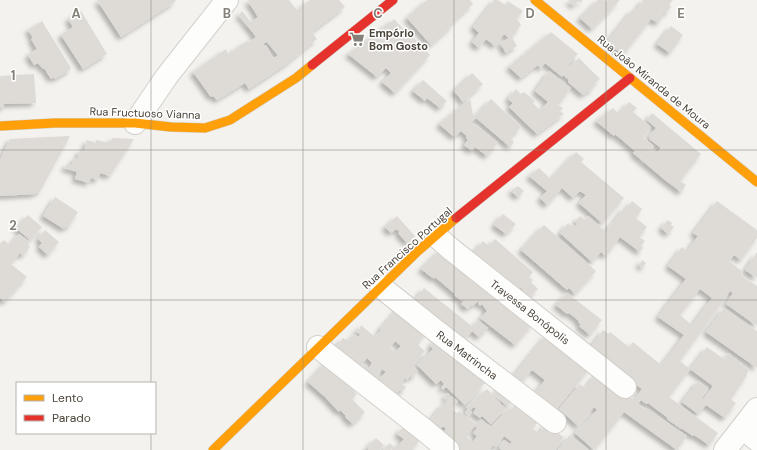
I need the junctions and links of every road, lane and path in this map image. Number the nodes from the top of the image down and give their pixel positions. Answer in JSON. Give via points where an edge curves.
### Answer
{"nodes":[{"id":1,"x":227,"y":0,"type":"edge"},
{"id":2,"x":393,"y":0,"type":"edge"},
{"id":3,"x":536,"y":0,"type":"edge"},
{"id":4,"x":630,"y":78,"type":"junction"},
{"id":5,"x":135,"y":123,"type":"junction"},
{"id":6,"x":0,"y":126,"type":"edge"},
{"id":7,"x":757,"y":182,"type":"edge"},
{"id":8,"x":436,"y":236,"type":"junction"},
{"id":9,"x":381,"y":287,"type":"junction"},
{"id":10,"x":318,"y":347,"type":"junction"},
{"id":11,"x":626,"y":387,"type":"dead end"},
{"id":12,"x":757,"y":409,"type":"edge"},
{"id":13,"x":555,"y":422,"type":"dead end"},
{"id":14,"x":750,"y":434,"type":"edge"},
{"id":15,"x":213,"y":450,"type":"edge"},
{"id":16,"x":448,"y":450,"type":"edge"},
{"id":17,"x":725,"y":450,"type":"edge"}],
"edges":[{"from":1,"to":5,"type":"street","via":[[167,76]]},
{"from":2,"to":5,"type":"street","name":"Rua Fructuoso Vianna","via":[[296,78],[230,120],[205,128]]},
{"from":3,"to":4,"type":"street","name":"Rua João Miranda de Moura"},
{"from":4,"to":7,"type":"street","name":"Rua João Miranda de Moura"},
{"from":4,"to":8,"type":"street","name":"Rua Francisco Portugal"},
{"from":5,"to":6,"type":"street","name":"Rua Fructuoso Vianna"},
{"from":8,"to":9,"type":"street","name":"Rua Francisco Portugal"},
{"from":8,"to":11,"type":"street","name":"Travessa Bonópolis"},
{"from":9,"to":10,"type":"street","name":"Rua Francisco Portugal"},
{"from":9,"to":13,"type":"street","name":"Rua Matrincha"},
{"from":10,"to":15,"type":"street","name":"Rua Francisco Portugal"},
{"from":10,"to":16,"type":"street"},
{"from":12,"to":14,"type":"street"},
{"from":14,"to":17,"type":"street"}]}
